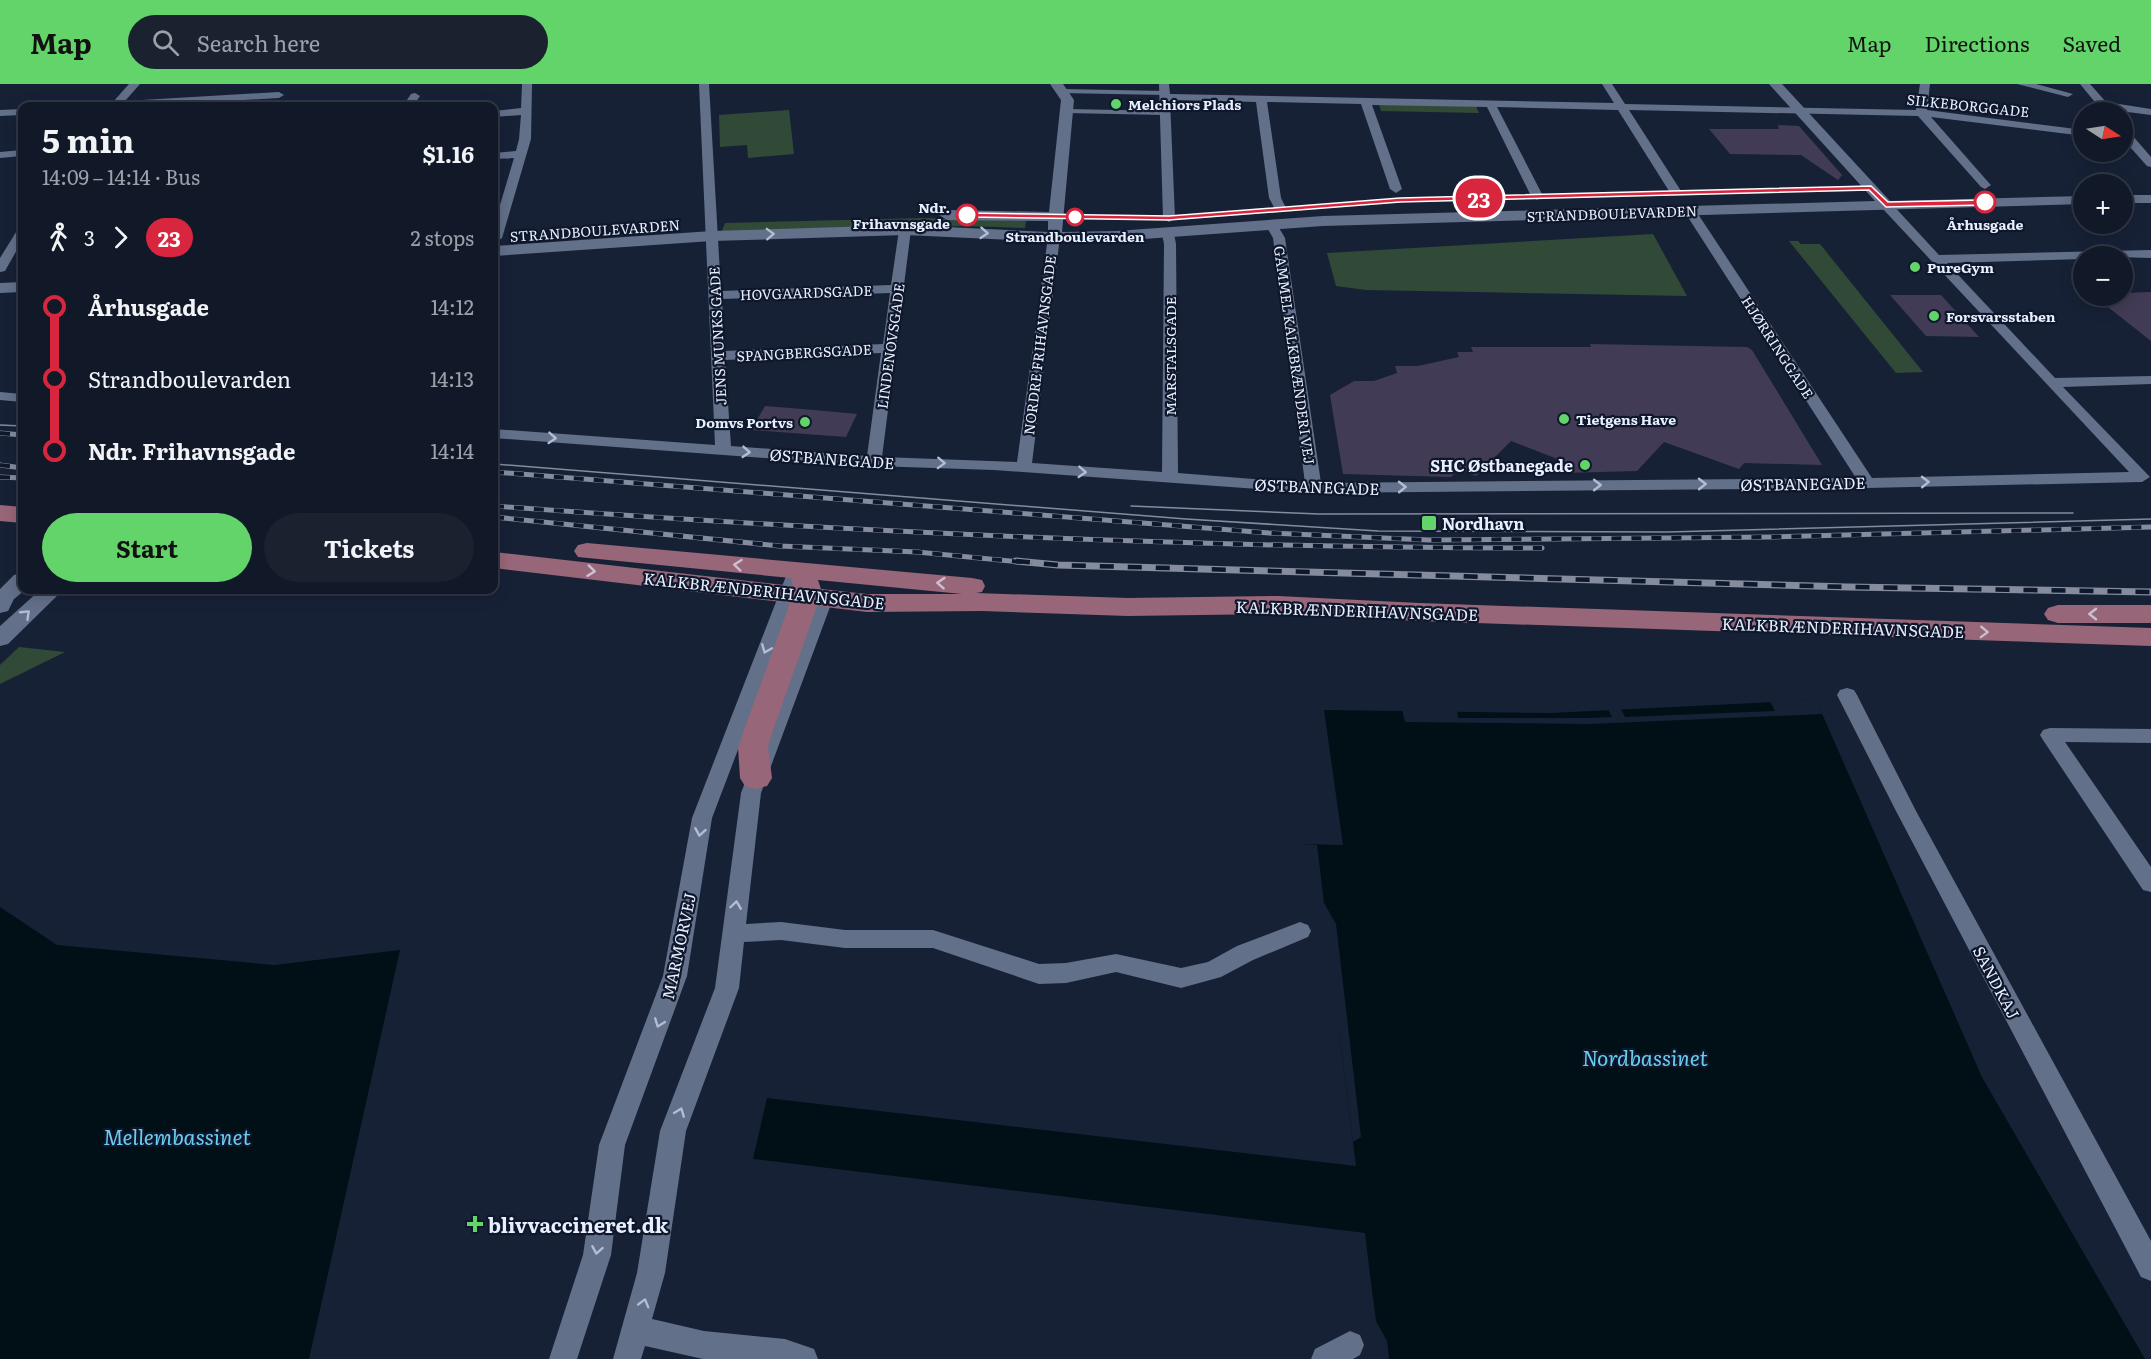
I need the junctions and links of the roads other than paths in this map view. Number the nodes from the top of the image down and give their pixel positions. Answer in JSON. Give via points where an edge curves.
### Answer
{"nodes":[{"id":1,"x":135,"y":84,"type":"edge"},
{"id":2,"x":286,"y":84,"type":"edge"},
{"id":3,"x":527,"y":84,"type":"edge"},
{"id":4,"x":705,"y":84,"type":"edge"},
{"id":5,"x":1607,"y":84,"type":"edge"},
{"id":6,"x":1775,"y":84,"type":"edge"},
{"id":7,"x":1925,"y":84,"type":"edge"},
{"id":8,"x":2022,"y":84,"type":"edge"},
{"id":9,"x":2085,"y":84,"type":"edge"},
{"id":10,"x":1060,"y":88,"type":"edge"},
{"id":11,"x":1165,"y":91,"type":"edge"},
{"id":12,"x":1260,"y":92,"type":"edge"},
{"id":13,"x":279,"y":94,"type":"junction"},
{"id":14,"x":2068,"y":94,"type":"dead end"},
{"id":15,"x":415,"y":96,"type":"dead end"},
{"id":16,"x":1365,"y":101,"type":"junction"},
{"id":17,"x":119,"y":102,"type":"edge"},
{"id":18,"x":170,"y":102,"type":"edge"},
{"id":19,"x":276,"y":102,"type":"edge"},
{"id":20,"x":411,"y":102,"type":"edge"},
{"id":21,"x":2099,"y":102,"type":"edge"},
{"id":22,"x":1490,"y":103,"type":"junction"},
{"id":23,"x":1622,"y":106,"type":"junction"},
{"id":24,"x":1799,"y":110,"type":"junction"},
{"id":25,"x":526,"y":111,"type":"junction"},
{"id":26,"x":1068,"y":111,"type":"junction"},
{"id":27,"x":2133,"y":111,"type":"edge"},
{"id":28,"x":18,"y":112,"type":"edge"},
{"id":29,"x":2151,"y":112,"type":"edge"},
{"id":30,"x":0,"y":113,"type":"edge"},
{"id":31,"x":1165,"y":113,"type":"junction"},
{"id":32,"x":1921,"y":113,"type":"junction"},
{"id":33,"x":498,"y":114,"type":"edge"},
{"id":34,"x":2073,"y":132,"type":"edge"},
{"id":35,"x":2133,"y":145,"type":"edge"},
{"id":36,"x":18,"y":153,"type":"edge"},
{"id":37,"x":520,"y":154,"type":"junction"},
{"id":38,"x":0,"y":155,"type":"edge"},
{"id":39,"x":498,"y":156,"type":"edge"},
{"id":40,"x":2151,"y":164,"type":"edge"},
{"id":41,"x":1984,"y":185,"type":"dead end"},
{"id":42,"x":1396,"y":189,"type":"dead end"},
{"id":43,"x":1675,"y":192,"type":"dead end"},
{"id":44,"x":1537,"y":196,"type":"dead end"},
{"id":45,"x":2151,"y":199,"type":"edge"},
{"id":46,"x":2073,"y":200,"type":"edge"},
{"id":47,"x":2133,"y":200,"type":"edge"},
{"id":48,"x":1886,"y":205,"type":"junction"},
{"id":49,"x":1280,"y":208,"type":"dead end"},
{"id":50,"x":1690,"y":211,"type":"junction"},
{"id":51,"x":896,"y":215,"type":"dead end"},
{"id":52,"x":932,"y":215,"type":"dead end"},
{"id":53,"x":1056,"y":216,"type":"junction"},
{"id":54,"x":1271,"y":224,"type":"junction"},
{"id":55,"x":1168,"y":226,"type":"junction"},
{"id":56,"x":498,"y":228,"type":"edge"},
{"id":57,"x":712,"y":229,"type":"junction"},
{"id":58,"x":905,"y":231,"type":"junction"},
{"id":59,"x":1054,"y":237,"type":"junction"},
{"id":60,"x":18,"y":239,"type":"edge"},
{"id":61,"x":498,"y":242,"type":"edge"},
{"id":62,"x":2151,"y":254,"type":"edge"},
{"id":63,"x":1936,"y":259,"type":"junction"},
{"id":64,"x":0,"y":268,"type":"edge"},
{"id":65,"x":18,"y":274,"type":"edge"},
{"id":66,"x":0,"y":285,"type":"edge"},
{"id":67,"x":18,"y":287,"type":"edge"},
{"id":68,"x":897,"y":288,"type":"junction"},
{"id":69,"x":715,"y":295,"type":"junction"},
{"id":70,"x":889,"y":348,"type":"junction"},
{"id":71,"x":718,"y":356,"type":"junction"},
{"id":72,"x":2151,"y":380,"type":"edge"},
{"id":73,"x":2051,"y":383,"type":"junction"},
{"id":74,"x":0,"y":396,"type":"edge"},
{"id":75,"x":18,"y":398,"type":"edge"},
{"id":76,"x":498,"y":434,"type":"edge"},
{"id":77,"x":723,"y":451,"type":"junction"},
{"id":78,"x":874,"y":461,"type":"junction"},
{"id":79,"x":1024,"y":467,"type":"junction"},
{"id":80,"x":1170,"y":478,"type":"junction"},
{"id":81,"x":1867,"y":483,"type":"junction"},
{"id":82,"x":1314,"y":488,"type":"junction"},
{"id":83,"x":0,"y":494,"type":"edge"},
{"id":84,"x":18,"y":496,"type":"edge"},
{"id":85,"x":0,"y":513,"type":"edge"},
{"id":86,"x":18,"y":515,"type":"edge"},
{"id":87,"x":498,"y":543,"type":"edge"},
{"id":88,"x":498,"y":560,"type":"edge"},
{"id":89,"x":18,"y":584,"type":"edge"},
{"id":90,"x":804,"y":590,"type":"junction"},
{"id":91,"x":47,"y":594,"type":"edge"},
{"id":92,"x":2,"y":600,"type":"edge"},
{"id":93,"x":2151,"y":614,"type":"edge"},
{"id":94,"x":2151,"y":637,"type":"edge"},
{"id":95,"x":0,"y":639,"type":"edge"},
{"id":96,"x":1847,"y":694,"type":"dead end"},
{"id":97,"x":2151,"y":736,"type":"edge"},
{"id":98,"x":756,"y":778,"type":"joint"},
{"id":99,"x":2151,"y":884,"type":"edge"},
{"id":100,"x":1300,"y":931,"type":"dead end"},
{"id":101,"x":732,"y":934,"type":"junction"},
{"id":102,"x":2151,"y":1268,"type":"edge"},
{"id":103,"x":636,"y":1330,"type":"junction"},
{"id":104,"x":563,"y":1359,"type":"edge"},
{"id":105,"x":627,"y":1359,"type":"edge"},
{"id":106,"x":804,"y":1359,"type":"edge"}],
"edges":[{"from":1,"to":17,"type":"street"},
{"from":2,"to":13,"type":"street"},
{"from":3,"to":25,"type":"street"},
{"from":4,"to":57,"type":"street","name":"JENS MUNKS GADE"},
{"from":5,"to":23,"type":"street"},
{"from":6,"to":24,"type":"street"},
{"from":7,"to":32,"type":"street"},
{"from":8,"to":14,"type":"street"},
{"from":9,"to":21,"type":"street"},
{"from":10,"to":11,"type":"street"},
{"from":10,"to":26,"type":"street","name":"NORDRE FRIHAVNSGADE","via":[[1068,100]]},
{"from":11,"to":12,"type":"street","name":"SILKEBORGGADE"},
{"from":11,"to":31,"type":"street","name":"MARSTALSGADE"},
{"from":12,"to":16,"type":"street","name":"SILKEBORGGADE"},
{"from":12,"to":49,"type":"street","via":[[1275,198]]},
{"from":13,"to":18,"type":"street"},
{"from":13,"to":19,"type":"street"},
{"from":15,"to":20,"type":"street"},
{"from":16,"to":22,"type":"street","name":"SILKEBORGGADE","via":[[1426,98]]},
{"from":16,"to":42,"type":"street"},
{"from":22,"to":23,"type":"street","name":"SILKEBORGGADE"},
{"from":22,"to":44,"type":"street"},
{"from":23,"to":24,"type":"street","name":"SILKEBORGGADE"},
{"from":23,"to":43,"type":"street"},
{"from":24,"to":32,"type":"street","name":"SILKEBORGGADE"},
{"from":24,"to":48,"type":"street"},
{"from":25,"to":33,"type":"street"},
{"from":25,"to":37,"type":"street"},
{"from":26,"to":31,"type":"street"},
{"from":26,"to":53,"type":"street","name":"NORDRE FRIHAVNSGADE"},
{"from":27,"to":29,"type":"street"},
{"from":28,"to":30,"type":"street"},
{"from":31,"to":55,"type":"street","name":"MARSTALSGADE"},
{"from":32,"to":34,"type":"street","name":"SILKEBORGGADE"},
{"from":32,"to":41,"type":"street"},
{"from":35,"to":40,"type":"street"},
{"from":36,"to":38,"type":"street"},
{"from":37,"to":39,"type":"street"},
{"from":37,"to":56,"type":"street"},
{"from":45,"to":47,"type":"street"},
{"from":46,"to":48,"type":"street","name":"STRANDBOULEVARDEN"},
{"from":48,"to":50,"type":"street","name":"STRANDBOULEVARDEN"},
{"from":48,"to":63,"type":"street"},
{"from":50,"to":54,"type":"street","name":"STRANDBOULEVARDEN"},
{"from":50,"to":81,"type":"street","name":"HJØRRINGGADE"},
{"from":51,"to":57,"type":"street","name":"STRANDBOULEVARDEN"},
{"from":52,"to":53,"type":"street"},
{"from":53,"to":59,"type":"street","name":"NORDRE FRIHAVNSGADE"},
{"from":54,"to":55,"type":"street","name":"STRANDBOULEVARDEN"},
{"from":54,"to":82,"type":"street","name":"GAMMEL KALKBRÆNDERI VEJ","via":[[1279,238]]},
{"from":55,"to":59,"type":"street","name":"STRANDBOULEVARDEN"},
{"from":55,"to":80,"type":"street","name":"MARSTALSGADE"},
{"from":57,"to":58,"type":"street","name":"STRANDBOULEVARDEN","one_way":true},
{"from":57,"to":61,"type":"street","name":"STRANDBOULEVARDEN"},
{"from":57,"to":69,"type":"street","name":"JENS MUNKS GADE"},
{"from":58,"to":59,"type":"street","name":"STRANDBOULEVARDEN","one_way":true},
{"from":58,"to":68,"type":"street","name":"LINDENOVSGADE"},
{"from":59,"to":79,"type":"street","name":"NORDRE FRIHAVNSGADE"},
{"from":60,"to":64,"type":"street"},
{"from":62,"to":63,"type":"street"},
{"from":63,"to":73,"type":"street"},
{"from":65,"to":66,"type":"street"},
{"from":66,"to":67,"type":"street"},
{"from":68,"to":69,"type":"street","name":"HOVGAARDSGADE"},
{"from":68,"to":70,"type":"street","name":"LINDENOVSGADE"},
{"from":69,"to":71,"type":"street","name":"JENS MUNKS GADE"},
{"from":70,"to":71,"type":"street","name":"SPANGBERGSGADE"},
{"from":70,"to":78,"type":"street","name":"LINDENOVSGADE"},
{"from":71,"to":77,"type":"street","name":"JENS MUNKS GADE"},
{"from":72,"to":73,"type":"street"},
{"from":81,"to":73,"type":"street","name":"ØSTBANEGADE","one_way":true,"via":[[2142,477]]},
{"from":74,"to":75,"type":"street"},
{"from":76,"to":77,"type":"street","name":"ØSTBANEGADE","one_way":true},
{"from":77,"to":78,"type":"street","name":"ØSTBANEGADE","one_way":true},
{"from":78,"to":79,"type":"street","name":"ØSTBANEGADE","one_way":true},
{"from":79,"to":80,"type":"street","name":"ØSTBANEGADE","one_way":true},
{"from":80,"to":82,"type":"street","name":"ØSTBANEGADE"},
{"from":82,"to":81,"type":"street","name":"ØSTBANEGADE","one_way":true},
{"from":83,"to":84,"type":"main road"},
{"from":85,"to":86,"type":"main road"},
{"from":90,"to":87,"type":"main road","name":"KALKBRÆNDERIHAVNSGADE","one_way":true,"via":[[692,560]]},
{"from":88,"to":90,"type":"main road","name":"KALKBRÆNDERIHAVNSGADE","one_way":true},
{"from":89,"to":92,"type":"street"},
{"from":93,"to":90,"type":"main road","name":"KALKBRÆNDERIHAVNSGADE","one_way":true,"via":[[1929,612],[975,586]]},
{"from":90,"to":94,"type":"main road","name":"KALKBRÆNDERIHAVNSGADE","one_way":true,"via":[[867,603],[1347,607]]},
{"from":90,"to":98,"type":"main road","via":[[753,747]]},
{"from":90,"to":104,"type":"street","name":"MARMORVEJ","one_way":true,"via":[[702,818],[675,976],[612,1144],[597,1255]]},
{"from":95,"to":91,"type":"street","one_way":true},
{"from":96,"to":102,"type":"street","name":"SANDKAJ"},
{"from":97,"to":99,"type":"street","via":[[2050,735]]},
{"from":101,"to":98,"type":"street","one_way":true},
{"from":100,"to":101,"type":"street","via":[[1213,970],[1181,978],[1116,963],[1039,974],[933,939],[845,939],[781,931]]},
{"from":103,"to":101,"type":"street","one_way":true,"via":[[654,1262],[673,1131],[727,988]]},
{"from":103,"to":105,"type":"street"},
{"from":103,"to":106,"type":"street","via":[[704,1345],[785,1353]]}]}
